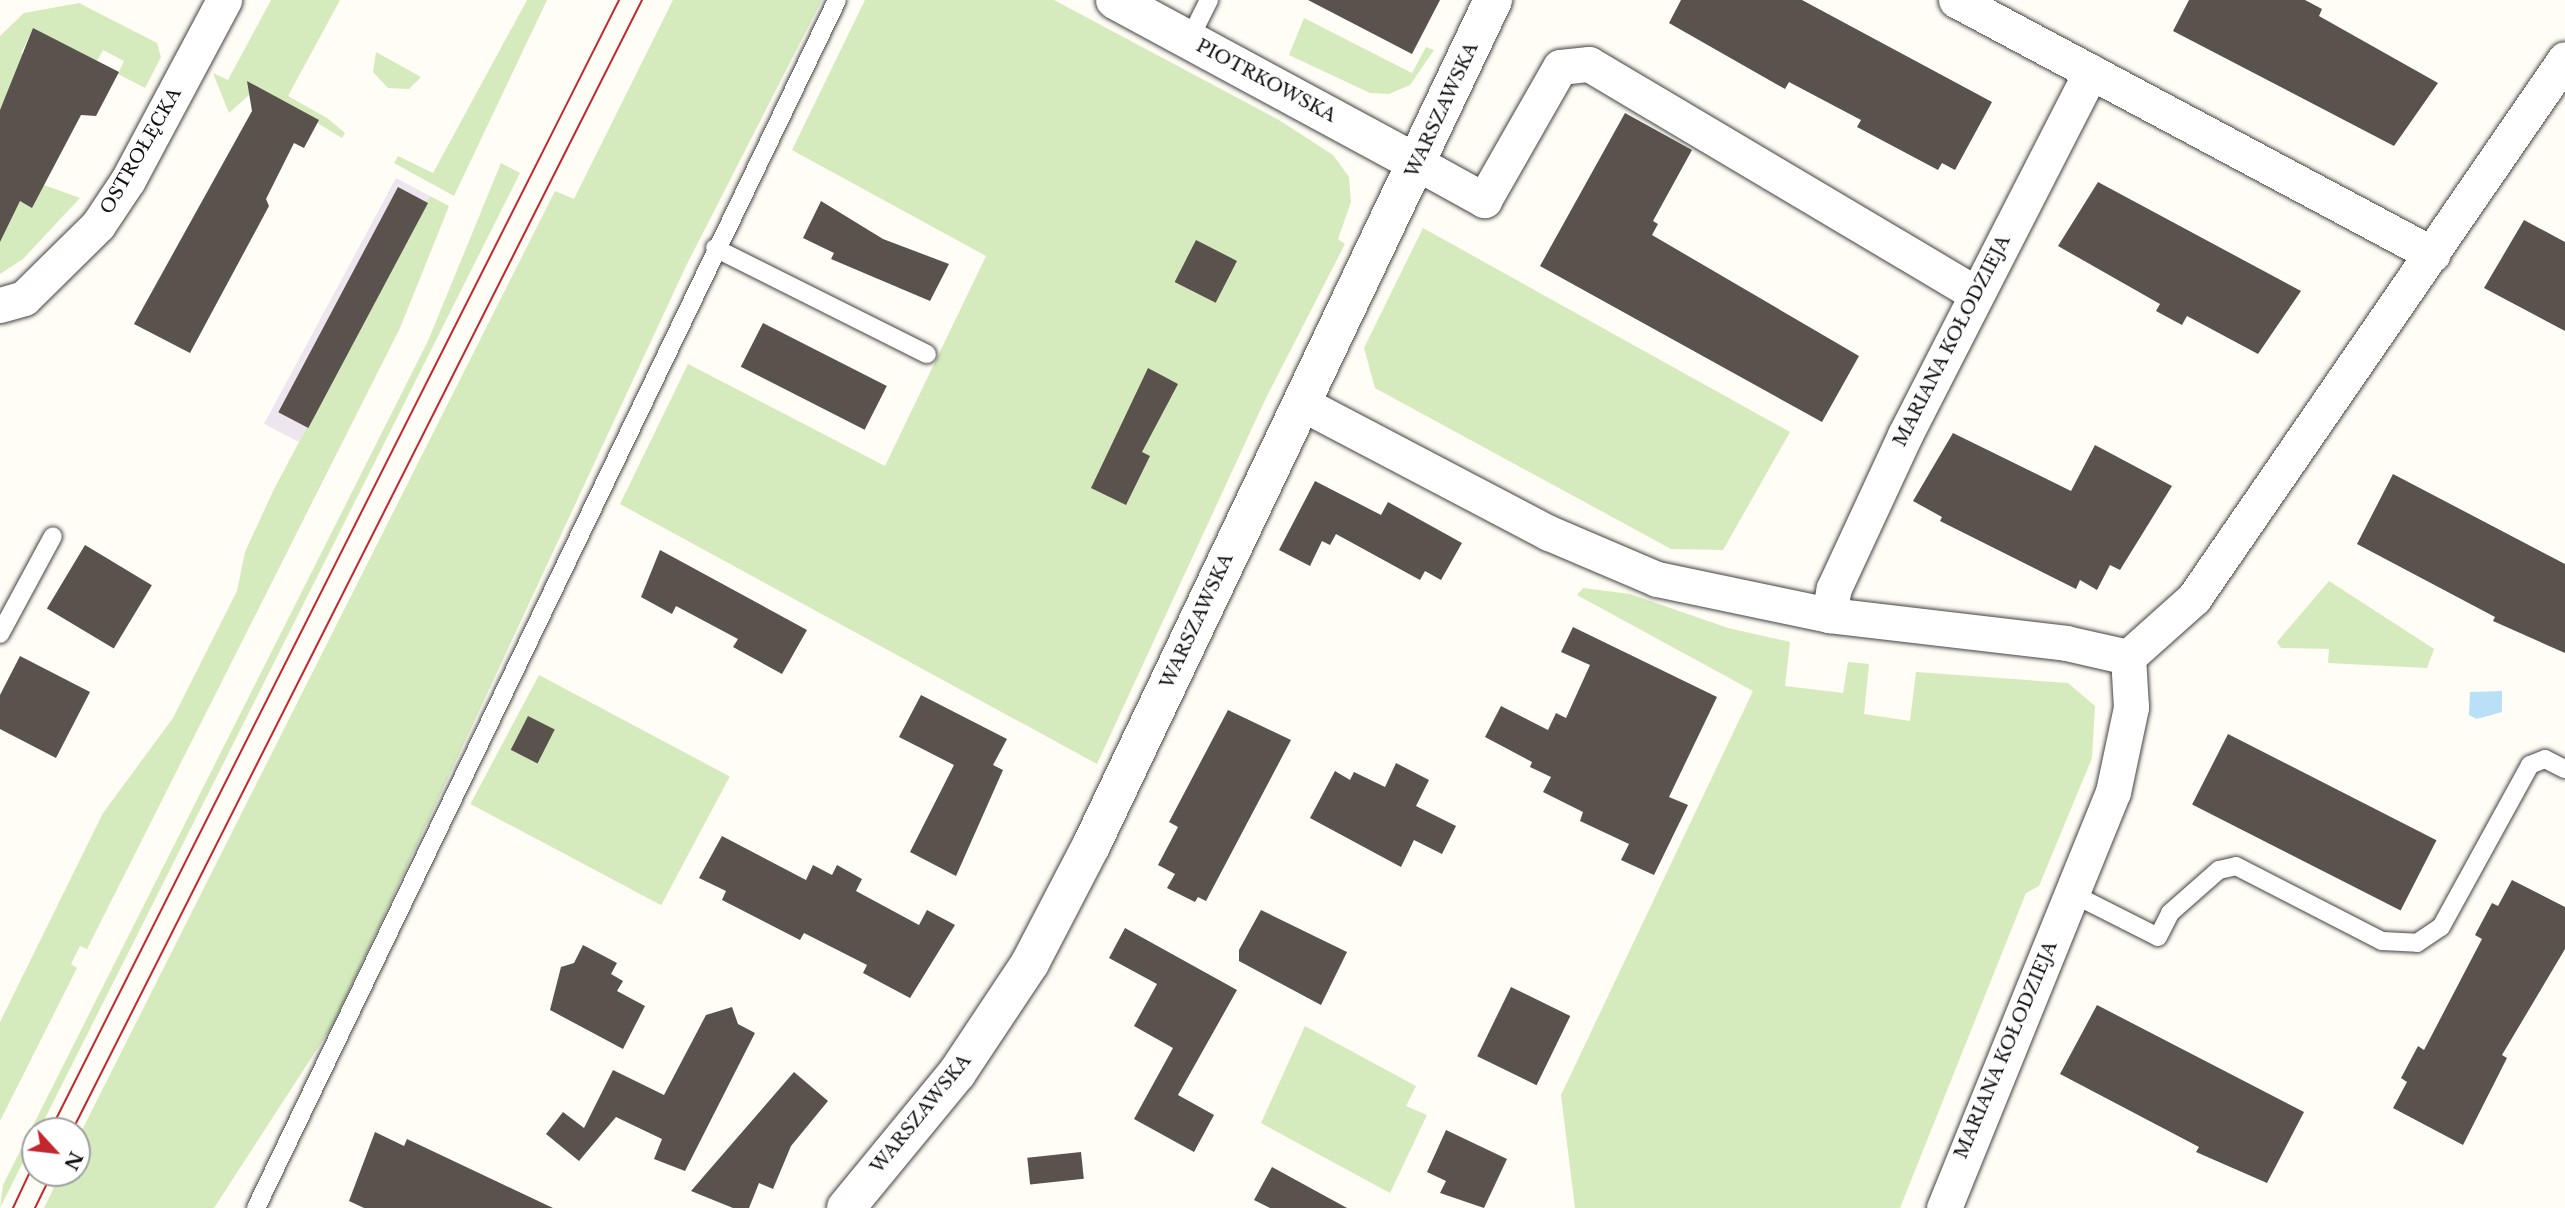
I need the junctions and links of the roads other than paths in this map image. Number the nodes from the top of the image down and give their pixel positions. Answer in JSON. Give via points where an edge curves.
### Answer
{"nodes":[{"id":1,"x":224,"y":0,"type":"edge"},
{"id":2,"x":836,"y":0,"type":"edge"},
{"id":3,"x":1115,"y":0,"type":"edge"},
{"id":4,"x":1209,"y":0,"type":"edge"},
{"id":5,"x":1493,"y":0,"type":"edge"},
{"id":6,"x":1955,"y":0,"type":"edge"},
{"id":7,"x":1189,"y":40,"type":"junction"},
{"id":8,"x":2091,"y":72,"type":"junction"},
{"id":9,"x":2559,"y":80,"type":"edge"},
{"id":10,"x":1417,"y":163,"type":"junction"},
{"id":11,"x":715,"y":248,"type":"junction"},
{"id":12,"x":2432,"y":254,"type":"junction"},
{"id":13,"x":1975,"y":293,"type":"junction"},
{"id":14,"x":0,"y":305,"type":"edge"},
{"id":15,"x":927,"y":354,"type":"dead end"},
{"id":16,"x":1301,"y":402,"type":"junction"},
{"id":17,"x":53,"y":536,"type":"dead end"},
{"id":18,"x":1829,"y":615,"type":"junction"},
{"id":19,"x":0,"y":634,"type":"edge"},
{"id":20,"x":2128,"y":657,"type":"junction"},
{"id":21,"x":2565,"y":768,"type":"edge"},
{"id":22,"x":2071,"y":893,"type":"junction"},
{"id":23,"x":256,"y":1208,"type":"edge"},
{"id":24,"x":846,"y":1208,"type":"edge"},
{"id":25,"x":1944,"y":1208,"type":"edge"}],
"edges":[{"from":1,"to":14,"type":"street","name":"OSTROŁĘCKA","via":[[128,180],[98,225],[24,298]]},
{"from":2,"to":11,"type":"lane"},
{"from":3,"to":7,"type":"street","name":"PIOTRKOWSKA"},
{"from":4,"to":7,"type":"lane"},
{"from":5,"to":10,"type":"street","name":"WARSZAWSKA"},
{"from":6,"to":8,"type":"street"},
{"from":7,"to":10,"type":"street","name":"PIOTRKOWSKA"},
{"from":8,"to":12,"type":"street"},
{"from":8,"to":13,"type":"street","name":"MARIANA KOŁODZIEJA"},
{"from":9,"to":12,"type":"street"},
{"from":10,"to":13,"type":"street","via":[[1484,200],[1560,67],[1589,64]]},
{"from":10,"to":16,"type":"street","name":"WARSZAWSKA"},
{"from":11,"to":15,"type":"lane"},
{"from":11,"to":23,"type":"lane"},
{"from":12,"to":20,"type":"street","via":[[2194,598]]},
{"from":13,"to":18,"type":"street","name":"MARIANA KOŁODZIEJA","via":[[1862,525],[1834,588]]},
{"from":16,"to":18,"type":"street","via":[[1615,563],[1657,579]]},
{"from":16,"to":24,"type":"street","name":"WARSZAWSKA","via":[[1091,846],[1030,963],[957,1073]]},
{"from":17,"to":19,"type":"lane"},
{"from":18,"to":20,"type":"street","via":[[2066,643]]},
{"from":20,"to":22,"type":"street","name":"MARIANA KOŁODZIEJA","via":[[2131,707],[2124,756]]},
{"from":21,"to":22,"type":"lane","via":[[2544,759],[2530,765],[2441,927],[2417,943],[2382,941],[2236,866],[2219,870],[2170,914],[2158,937]]},
{"from":22,"to":25,"type":"street","name":"MARIANA KOŁODZIEJA"}]}
